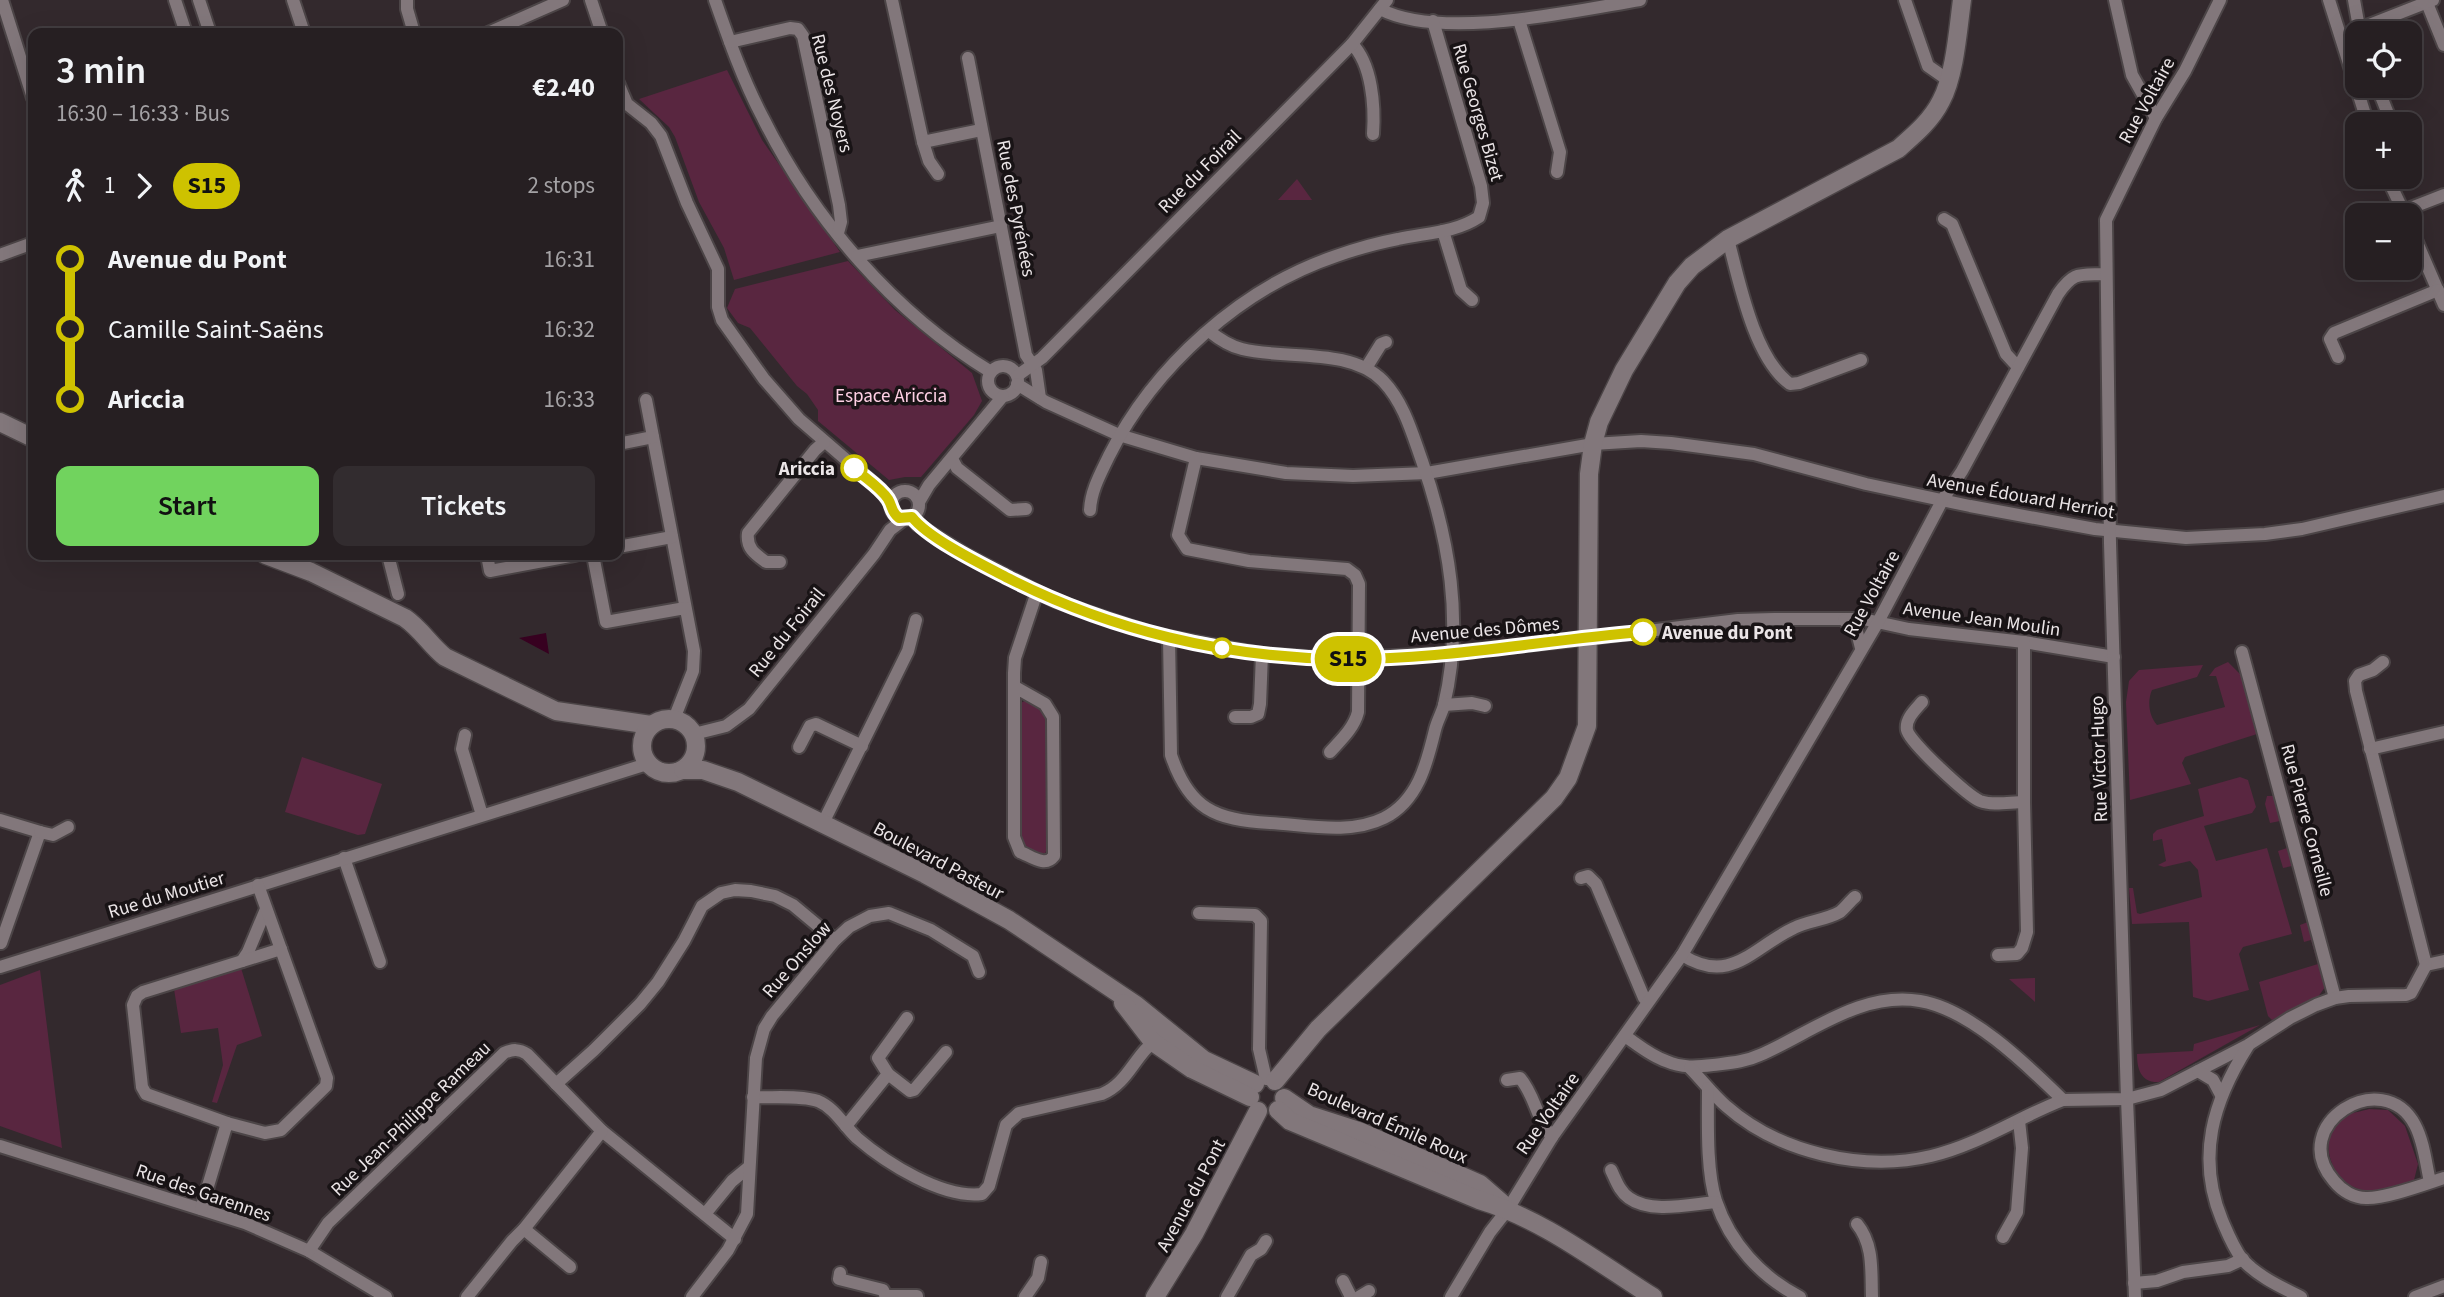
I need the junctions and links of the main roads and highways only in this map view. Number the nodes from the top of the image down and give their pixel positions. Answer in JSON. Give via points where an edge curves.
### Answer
{"nodes":[{"id":1,"x":1962,"y":0,"type":"edge"},
{"id":2,"x":0,"y":422,"type":"edge"},
{"id":3,"x":28,"y":436,"type":"edge"},
{"id":4,"x":279,"y":560,"type":"edge"},
{"id":5,"x":608,"y":718,"type":"junction"},
{"id":6,"x":651,"y":725,"type":"junction"},
{"id":7,"x":641,"y":741,"type":"junction"},
{"id":8,"x":695,"y":753,"type":"junction"},
{"id":9,"x":683,"y":770,"type":"junction"},
{"id":10,"x":738,"y":782,"type":"junction"},
{"id":11,"x":1112,"y":990,"type":"junction"},
{"id":12,"x":1261,"y":1090,"type":"junction"},
{"id":13,"x":1281,"y":1104,"type":"junction"},
{"id":14,"x":1155,"y":1297,"type":"edge"},
{"id":15,"x":1653,"y":1297,"type":"edge"}],
"edges":[{"from":1,"to":12,"type":"main road","name":"Avenue du Pont","via":[[1942,101],[1921,130],[1898,149],[1711,249],[1677,283],[1624,370],[1592,444],[1587,726],[1568,778],[1554,798]]},
{"from":2,"to":3,"type":"main road"},
{"from":4,"to":5,"type":"main road","via":[[405,618],[445,657],[556,711]]},
{"from":5,"to":6,"type":"main road"},
{"from":5,"to":7,"type":"main road"},
{"from":6,"to":7,"type":"main road"},
{"from":6,"to":8,"type":"main road","via":[[674,719],[689,727]]},
{"from":7,"to":9,"type":"main road","via":[[647,764],[660,773]]},
{"from":8,"to":9,"type":"main road"},
{"from":8,"to":10,"type":"main road","name":"Boulevard Pasteur"},
{"from":9,"to":10,"type":"main road","name":"Boulevard Pasteur","via":[[703,770]]},
{"from":10,"to":11,"type":"main road","name":"Boulevard Pasteur","via":[[1009,920]]},
{"from":11,"to":12,"type":"main road","name":"Boulevard Pasteur","via":[[1204,1060]]},
{"from":11,"to":12,"type":"main road","name":"Boulevard Pasteur","via":[[1153,1042],[1192,1069]]},
{"from":12,"to":13,"type":"main road","via":[[1282,1088]]},
{"from":12,"to":13,"type":"main road","via":[[1268,1113]]},
{"from":12,"to":14,"type":"main road","name":"Avenue du Pont","via":[[1194,1234]]},
{"from":13,"to":15,"type":"main road","name":"Boulevard Émile Roux","via":[[1359,1131],[1480,1184],[1508,1209]]}]}
